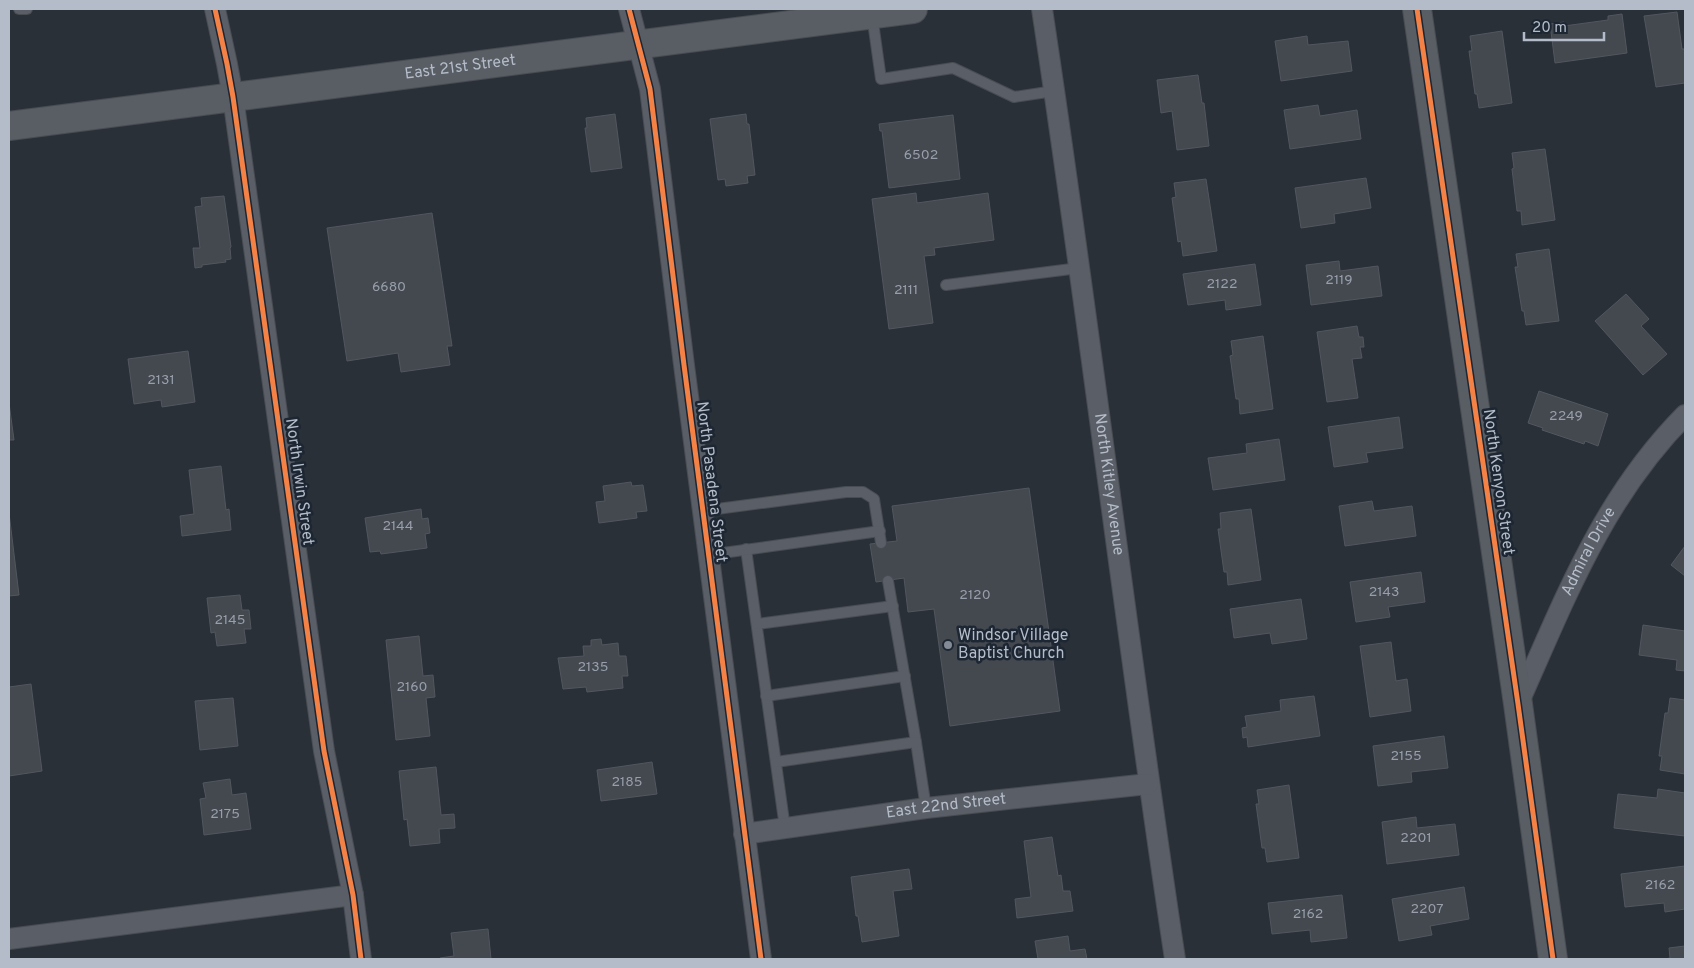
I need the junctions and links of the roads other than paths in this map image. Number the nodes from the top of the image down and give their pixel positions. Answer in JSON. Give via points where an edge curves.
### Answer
{"nodes":[{"id":1,"x":20,"y":9,"type":"edge"},
{"id":2,"x":27,"y":9,"type":"edge"},
{"id":3,"x":215,"y":9,"type":"edge"},
{"id":4,"x":629,"y":9,"type":"edge"},
{"id":5,"x":913,"y":9,"type":"edge"},
{"id":6,"x":1042,"y":9,"type":"edge"},
{"id":7,"x":1416,"y":9,"type":"edge"},
{"id":8,"x":860,"y":13,"type":"edge"},
{"id":9,"x":638,"y":45,"type":"junction"},
{"id":10,"x":1054,"y":91,"type":"junction"},
{"id":11,"x":233,"y":97,"type":"junction"},
{"id":12,"x":9,"y":126,"type":"edge"},
{"id":13,"x":1080,"y":268,"type":"junction"},
{"id":14,"x":946,"y":285,"type":"dead end"},
{"id":15,"x":1685,"y":415,"type":"edge"},
{"id":16,"x":702,"y":511,"type":"junction"},
{"id":17,"x":880,"y":531,"type":"junction"},
{"id":18,"x":881,"y":543,"type":"dead end"},
{"id":19,"x":746,"y":549,"type":"junction"},
{"id":20,"x":708,"y":555,"type":"junction"},
{"id":21,"x":888,"y":581,"type":"dead end"},
{"id":22,"x":893,"y":606,"type":"junction"},
{"id":23,"x":757,"y":624,"type":"junction"},
{"id":24,"x":905,"y":676,"type":"junction"},
{"id":25,"x":766,"y":696,"type":"junction"},
{"id":26,"x":1518,"y":704,"type":"junction"},
{"id":27,"x":916,"y":742,"type":"junction"},
{"id":28,"x":776,"y":762,"type":"junction"},
{"id":29,"x":1148,"y":784,"type":"junction"},
{"id":30,"x":926,"y":808,"type":"junction"},
{"id":31,"x":785,"y":828,"type":"junction"},
{"id":32,"x":744,"y":834,"type":"junction"},
{"id":33,"x":353,"y":895,"type":"junction"},
{"id":34,"x":9,"y":939,"type":"edge"},
{"id":35,"x":361,"y":959,"type":"edge"},
{"id":36,"x":761,"y":959,"type":"edge"},
{"id":37,"x":1174,"y":959,"type":"edge"},
{"id":38,"x":1553,"y":959,"type":"edge"}],
"edges":[{"from":1,"to":2,"type":"lane"},
{"from":3,"to":11,"type":"street","name":"North Irwin Street"},
{"from":4,"to":9,"type":"street","name":"North Pasadena Street"},
{"from":5,"to":8,"type":"street","name":"East 21st Street"},
{"from":6,"to":10,"type":"street","name":"North Kitley Avenue"},
{"from":7,"to":26,"type":"street","name":"North Kenyon Street"},
{"from":8,"to":9,"type":"street","name":"East 21st Street"},
{"from":8,"to":10,"type":"lane","via":[[881,79],[953,68],[1014,97]]},
{"from":9,"to":11,"type":"street","name":"East 21st Street"},
{"from":9,"to":16,"type":"street","name":"North Pasadena Street","via":[[650,89]]},
{"from":10,"to":13,"type":"street","name":"North Kitley Avenue"},
{"from":11,"to":12,"type":"street","name":"East 21st Street"},
{"from":11,"to":33,"type":"street","name":"North Irwin Street","via":[[324,751]]},
{"from":13,"to":14,"type":"lane"},
{"from":13,"to":29,"type":"street","name":"North Kitley Avenue"},
{"from":15,"to":26,"type":"street","name":"Admiral Drive","via":[[1639,468],[1596,533]]},
{"from":16,"to":17,"type":"lane","via":[[863,492],[874,499]]},
{"from":16,"to":20,"type":"street","name":"North Pasadena Street"},
{"from":17,"to":18,"type":"lane"},
{"from":17,"to":19,"type":"lane"},
{"from":19,"to":20,"type":"lane"},
{"from":19,"to":23,"type":"lane"},
{"from":20,"to":32,"type":"street","name":"North Pasadena Street"},
{"from":21,"to":22,"type":"lane"},
{"from":22,"to":23,"type":"lane"},
{"from":22,"to":24,"type":"lane"},
{"from":23,"to":25,"type":"lane"},
{"from":24,"to":25,"type":"lane"},
{"from":24,"to":27,"type":"lane"},
{"from":25,"to":28,"type":"lane"},
{"from":26,"to":38,"type":"street","name":"North Kenyon Street"},
{"from":27,"to":28,"type":"lane"},
{"from":27,"to":30,"type":"lane"},
{"from":28,"to":31,"type":"lane"},
{"from":29,"to":30,"type":"street","name":"East 22nd Street"},
{"from":29,"to":37,"type":"street","name":"North Kitley Avenue"},
{"from":30,"to":31,"type":"street","name":"East 22nd Street"},
{"from":31,"to":32,"type":"street","name":"East 22nd Street"},
{"from":32,"to":36,"type":"street","name":"North Pasadena Street"},
{"from":33,"to":34,"type":"street"},
{"from":33,"to":35,"type":"street","name":"North Irwin Street"}]}
